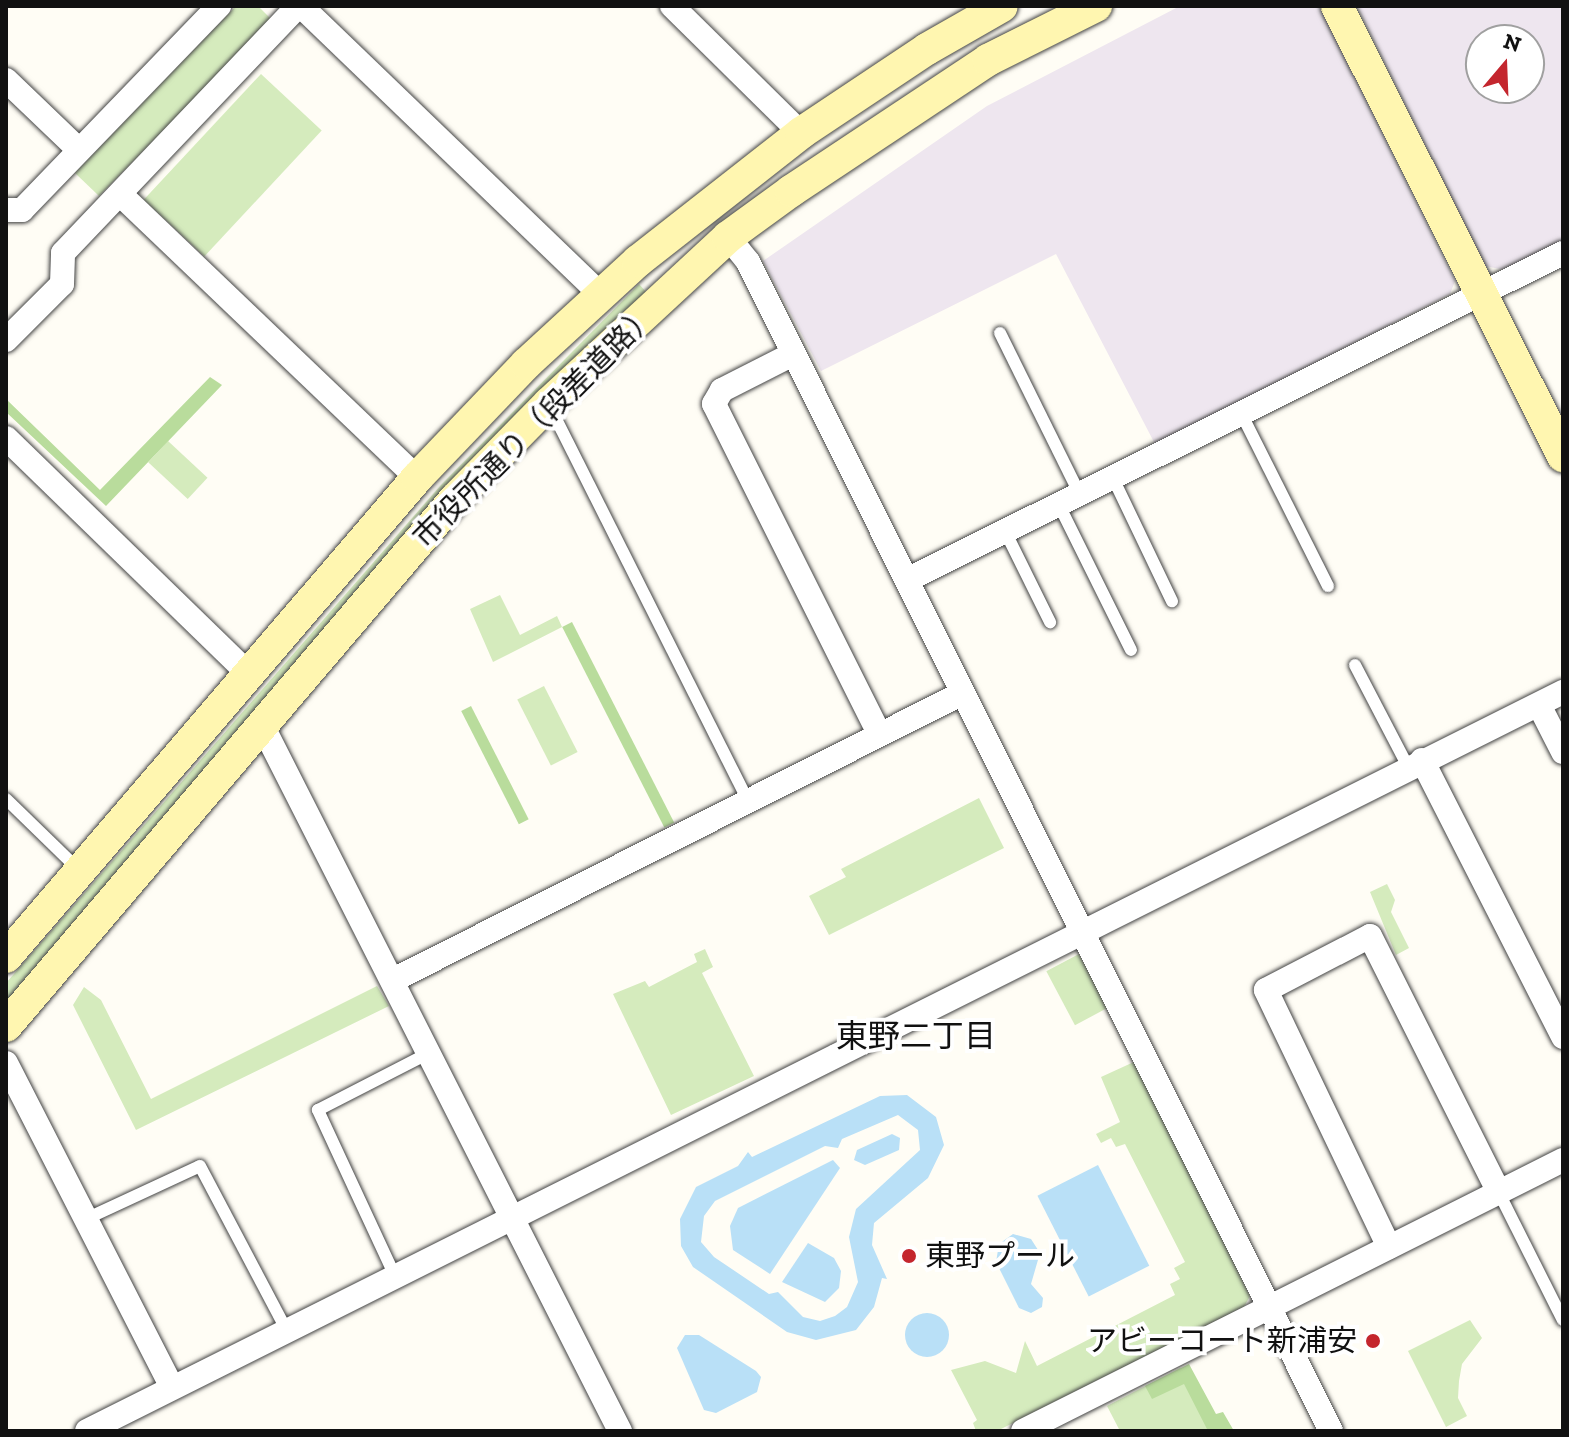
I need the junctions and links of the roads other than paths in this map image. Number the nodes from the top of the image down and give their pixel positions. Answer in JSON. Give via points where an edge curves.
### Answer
{"nodes":[{"id":1,"x":219,"y":6,"type":"edge"},
{"id":2,"x":299,"y":6,"type":"edge"},
{"id":3,"x":672,"y":6,"type":"edge"},
{"id":4,"x":1002,"y":6,"type":"edge"},
{"id":5,"x":1096,"y":6,"type":"edge"},
{"id":6,"x":1337,"y":6,"type":"edge"},
{"id":7,"x":6,"y":80,"type":"edge"},
{"id":8,"x":801,"y":133,"type":"junction"},
{"id":9,"x":79,"y":150,"type":"junction"},
{"id":10,"x":120,"y":194,"type":"junction"},
{"id":11,"x":6,"y":210,"type":"edge"},
{"id":12,"x":728,"y":237,"type":"junction"},
{"id":13,"x":1563,"y":253,"type":"edge"},
{"id":14,"x":600,"y":294,"type":"junction"},
{"id":15,"x":1481,"y":295,"type":"junction"},
{"id":16,"x":1000,"y":333,"type":"dead end"},
{"id":17,"x":6,"y":340,"type":"edge"},
{"id":18,"x":793,"y":354,"type":"junction"},
{"id":19,"x":549,"y":403,"type":"junction"},
{"id":20,"x":1240,"y":411,"type":"junction"},
{"id":21,"x":6,"y":438,"type":"edge"},
{"id":22,"x":1563,"y":456,"type":"edge"},
{"id":23,"x":1112,"y":476,"type":"junction"},
{"id":24,"x":417,"y":478,"type":"junction"},
{"id":25,"x":1069,"y":498,"type":"junction"},
{"id":26,"x":1005,"y":531,"type":"junction"},
{"id":27,"x":907,"y":580,"type":"junction"},
{"id":28,"x":1328,"y":586,"type":"dead end"},
{"id":29,"x":1172,"y":601,"type":"dead end"},
{"id":30,"x":1050,"y":622,"type":"dead end"},
{"id":31,"x":1131,"y":650,"type":"dead end"},
{"id":32,"x":1355,"y":665,"type":"dead end"},
{"id":33,"x":249,"y":674,"type":"junction"},
{"id":34,"x":1563,"y":692,"type":"edge"},
{"id":35,"x":959,"y":695,"type":"junction"},
{"id":36,"x":1539,"y":705,"type":"junction"},
{"id":37,"x":262,"y":725,"type":"junction"},
{"id":38,"x":879,"y":734,"type":"junction"},
{"id":39,"x":1563,"y":752,"type":"edge"},
{"id":40,"x":1415,"y":764,"type":"junction"},
{"id":41,"x":6,"y":799,"type":"edge"},
{"id":42,"x":747,"y":799,"type":"junction"},
{"id":43,"x":80,"y":870,"type":"junction"},
{"id":44,"x":1085,"y":934,"type":"junction"},
{"id":45,"x":6,"y":957,"type":"edge"},
{"id":46,"x":393,"y":980,"type":"junction"},
{"id":47,"x":6,"y":1026,"type":"edge"},
{"id":48,"x":1563,"y":1037,"type":"edge"},
{"id":49,"x":429,"y":1053,"type":"junction"},
{"id":50,"x":6,"y":1063,"type":"edge"},
{"id":51,"x":1563,"y":1160,"type":"edge"},
{"id":52,"x":1499,"y":1193,"type":"junction"},
{"id":53,"x":88,"y":1218,"type":"junction"},
{"id":54,"x":514,"y":1218,"type":"junction"},
{"id":55,"x":1389,"y":1247,"type":"junction"},
{"id":56,"x":394,"y":1274,"type":"junction"},
{"id":57,"x":1273,"y":1307,"type":"junction"},
{"id":58,"x":1563,"y":1320,"type":"edge"},
{"id":59,"x":286,"y":1329,"type":"junction"},
{"id":60,"x":172,"y":1387,"type":"junction"},
{"id":61,"x":87,"y":1431,"type":"edge"},
{"id":62,"x":620,"y":1431,"type":"edge"},
{"id":63,"x":1023,"y":1431,"type":"edge"},
{"id":64,"x":1331,"y":1431,"type":"edge"}],
"edges":[{"from":1,"to":9,"type":"street"},
{"from":2,"to":10,"type":"street"},
{"from":2,"to":14,"type":"street"},
{"from":3,"to":8,"type":"street"},
{"from":4,"to":8,"type":"street","name":"市役所通り（段差道路）"},
{"from":5,"to":12,"type":"street","name":"市役所通り（段差道路）","via":[[920,102]]},
{"from":6,"to":15,"type":"street"},
{"from":7,"to":9,"type":"street"},
{"from":8,"to":14,"type":"street","name":"市役所通り（段差道路）"},
{"from":9,"to":11,"type":"street","via":[[22,210]]},
{"from":10,"to":17,"type":"street","via":[[63,253],[62,284]]},
{"from":10,"to":24,"type":"street"},
{"from":12,"to":18,"type":"street","via":[[748,262]]},
{"from":12,"to":19,"type":"street","name":"市役所通り（段差道路）"},
{"from":13,"to":15,"type":"street"},
{"from":14,"to":24,"type":"street","name":"市役所通り（段差道路）"},
{"from":15,"to":20,"type":"street"},
{"from":15,"to":22,"type":"street"},
{"from":16,"to":25,"type":"lane"},
{"from":18,"to":27,"type":"street"},
{"from":18,"to":38,"type":"street","via":[[722,390],[714,404]]},
{"from":19,"to":37,"type":"street","name":"市役所通り（段差道路）","via":[[455,499]]},
{"from":19,"to":42,"type":"lane"},
{"from":20,"to":23,"type":"street"},
{"from":20,"to":28,"type":"lane"},
{"from":21,"to":33,"type":"street"},
{"from":23,"to":25,"type":"street"},
{"from":23,"to":29,"type":"lane"},
{"from":24,"to":33,"type":"street","name":"市役所通り（段差道路）"},
{"from":25,"to":26,"type":"street"},
{"from":25,"to":31,"type":"lane"},
{"from":26,"to":27,"type":"street"},
{"from":26,"to":30,"type":"lane"},
{"from":27,"to":35,"type":"street"},
{"from":32,"to":40,"type":"lane"},
{"from":33,"to":43,"type":"street","name":"市役所通り（段差道路）"},
{"from":34,"to":36,"type":"street"},
{"from":35,"to":38,"type":"street"},
{"from":35,"to":44,"type":"street"},
{"from":36,"to":39,"type":"street"},
{"from":36,"to":40,"type":"street"},
{"from":37,"to":46,"type":"street"},
{"from":37,"to":47,"type":"street","name":"市役所通り（段差道路）"},
{"from":38,"to":42,"type":"street"},
{"from":40,"to":44,"type":"street"},
{"from":40,"to":48,"type":"street"},
{"from":41,"to":43,"type":"lane"},
{"from":42,"to":46,"type":"street"},
{"from":43,"to":45,"type":"street","name":"市役所通り（段差道路）"},
{"from":44,"to":54,"type":"street"},
{"from":44,"to":57,"type":"street"},
{"from":46,"to":49,"type":"street"},
{"from":49,"to":54,"type":"street"},
{"from":49,"to":56,"type":"lane","via":[[318,1110]]},
{"from":50,"to":53,"type":"street"},
{"from":51,"to":52,"type":"street"},
{"from":52,"to":55,"type":"street"},
{"from":52,"to":55,"type":"street","via":[[1370,936],[1266,990]]},
{"from":52,"to":58,"type":"lane"},
{"from":53,"to":59,"type":"lane","via":[[200,1166]]},
{"from":53,"to":60,"type":"street"},
{"from":54,"to":56,"type":"street"},
{"from":54,"to":62,"type":"street"},
{"from":55,"to":57,"type":"street"},
{"from":56,"to":59,"type":"street"},
{"from":57,"to":63,"type":"street"},
{"from":57,"to":64,"type":"street"},
{"from":59,"to":60,"type":"street"},
{"from":60,"to":61,"type":"street"}]}
